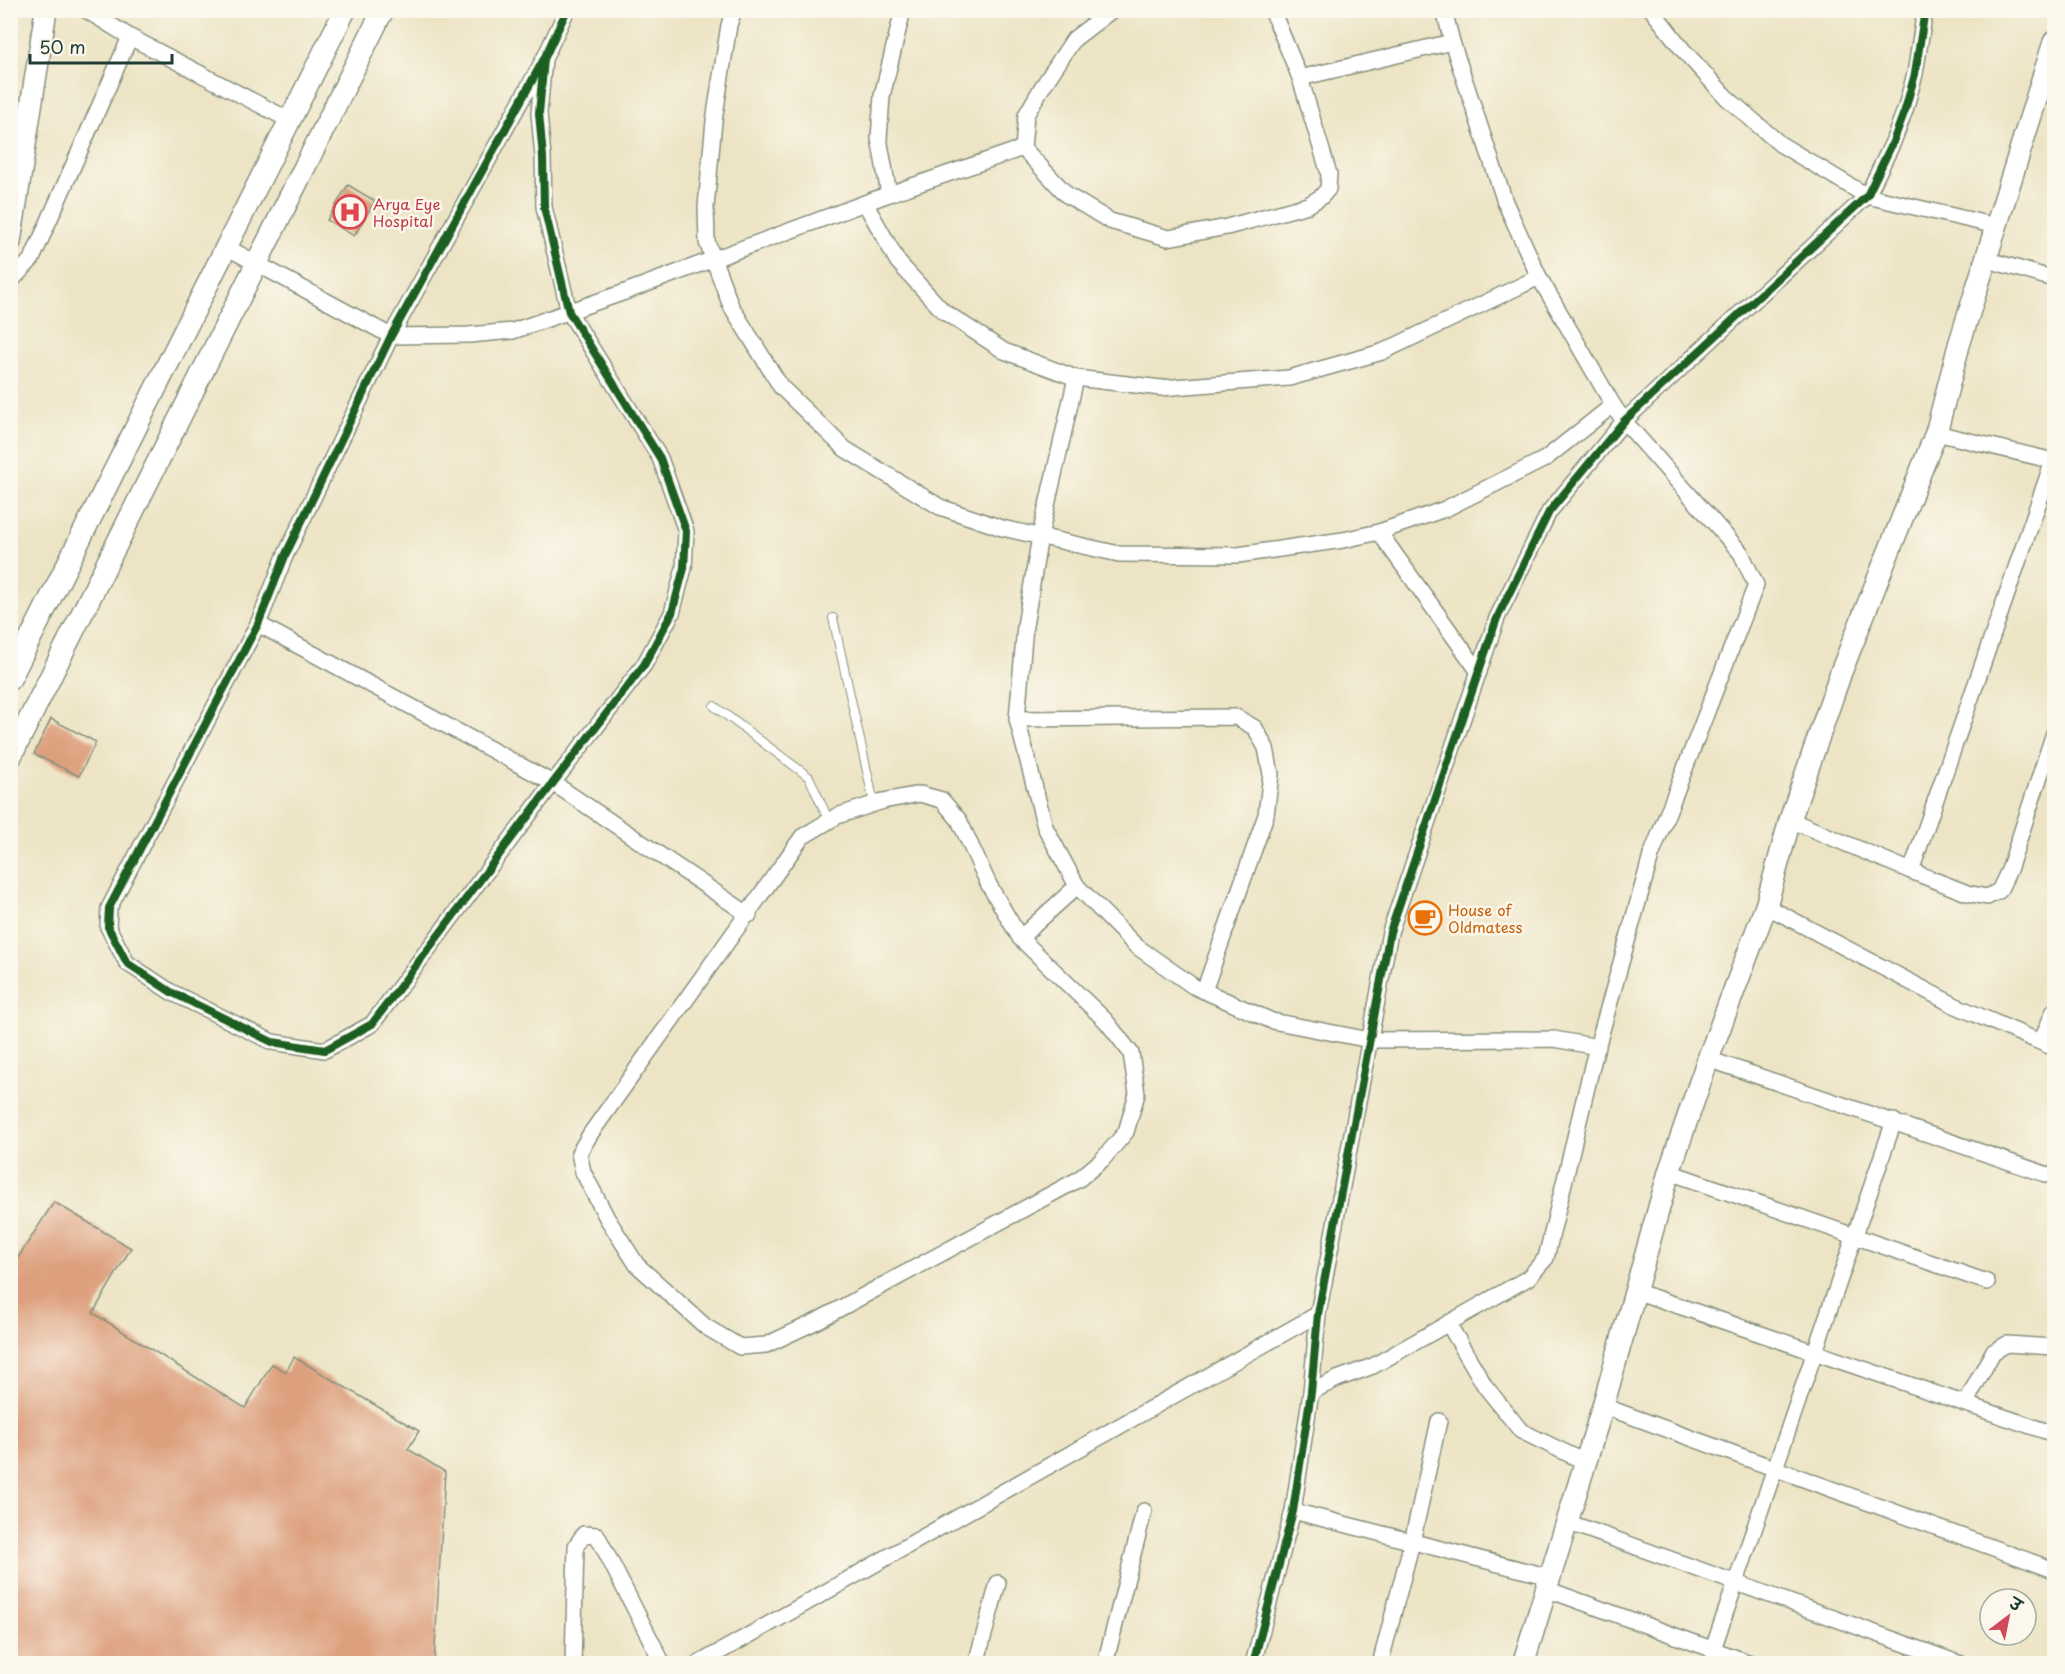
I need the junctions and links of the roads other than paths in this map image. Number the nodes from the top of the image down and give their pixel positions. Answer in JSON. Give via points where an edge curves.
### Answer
{"nodes":[{"id":1,"x":46,"y":10,"type":"edge"},
{"id":2,"x":86,"y":10,"type":"edge"},
{"id":3,"x":383,"y":10,"type":"edge"},
{"id":4,"x":567,"y":10,"type":"edge"},
{"id":5,"x":734,"y":10,"type":"edge"},
{"id":6,"x":903,"y":10,"type":"edge"},
{"id":7,"x":1112,"y":10,"type":"edge"},
{"id":8,"x":1272,"y":10,"type":"edge"},
{"id":9,"x":1444,"y":10,"type":"edge"},
{"id":10,"x":1652,"y":10,"type":"edge"},
{"id":11,"x":1924,"y":10,"type":"edge"},
{"id":12,"x":339,"y":13,"type":"edge"},
{"id":13,"x":130,"y":37,"type":"junction"},
{"id":14,"x":1452,"y":42,"type":"junction"},
{"id":15,"x":2055,"y":42,"type":"edge"},
{"id":16,"x":544,"y":59,"type":"junction"},
{"id":17,"x":1300,"y":78,"type":"junction"},
{"id":18,"x":289,"y":120,"type":"junction"},
{"id":19,"x":1023,"y":148,"type":"junction"},
{"id":20,"x":889,"y":194,"type":"junction"},
{"id":21,"x":1867,"y":196,"type":"junction"},
{"id":22,"x":865,"y":203,"type":"junction"},
{"id":23,"x":1996,"y":226,"type":"junction"},
{"id":24,"x":10,"y":242,"type":"edge"},
{"id":25,"x":228,"y":248,"type":"junction"},
{"id":26,"x":713,"y":259,"type":"junction"},
{"id":27,"x":1985,"y":260,"type":"junction"},
{"id":28,"x":256,"y":264,"type":"junction"},
{"id":29,"x":1539,"y":277,"type":"junction"},
{"id":30,"x":2055,"y":279,"type":"edge"},
{"id":31,"x":10,"y":282,"type":"edge"},
{"id":32,"x":569,"y":312,"type":"junction"},
{"id":33,"x":391,"y":336,"type":"junction"},
{"id":34,"x":1076,"y":378,"type":"junction"},
{"id":35,"x":1613,"y":405,"type":"junction"},
{"id":36,"x":1624,"y":421,"type":"junction"},
{"id":37,"x":1936,"y":433,"type":"junction"},
{"id":38,"x":2054,"y":461,"type":"edge"},
{"id":39,"x":1379,"y":532,"type":"junction"},
{"id":40,"x":1040,"y":536,"type":"junction"},
{"id":41,"x":833,"y":618,"type":"dead end"},
{"id":42,"x":258,"y":624,"type":"junction"},
{"id":43,"x":1479,"y":672,"type":"junction"},
{"id":44,"x":10,"y":679,"type":"edge"},
{"id":45,"x":714,"y":706,"type":"dead end"},
{"id":46,"x":1017,"y":719,"type":"junction"},
{"id":47,"x":2055,"y":733,"type":"edge"},
{"id":48,"x":10,"y":758,"type":"edge"},
{"id":49,"x":553,"y":783,"type":"junction"},
{"id":50,"x":874,"y":803,"type":"junction"},
{"id":51,"x":1790,"y":820,"type":"junction"},
{"id":52,"x":829,"y":821,"type":"junction"},
{"id":53,"x":1911,"y":871,"type":"junction"},
{"id":54,"x":1077,"y":886,"type":"junction"},
{"id":55,"x":1766,"y":906,"type":"junction"},
{"id":56,"x":749,"y":915,"type":"junction"},
{"id":57,"x":1020,"y":938,"type":"junction"},
{"id":58,"x":1203,"y":991,"type":"junction"},
{"id":59,"x":2055,"y":1011,"type":"edge"},
{"id":60,"x":1370,"y":1040,"type":"junction"},
{"id":61,"x":2048,"y":1045,"type":"edge"},
{"id":62,"x":1598,"y":1047,"type":"junction"},
{"id":63,"x":1708,"y":1059,"type":"junction"},
{"id":64,"x":1894,"y":1121,"type":"junction"},
{"id":65,"x":1669,"y":1172,"type":"junction"},
{"id":66,"x":2055,"y":1177,"type":"edge"},
{"id":67,"x":1855,"y":1236,"type":"junction"},
{"id":68,"x":1987,"y":1282,"type":"dead end"},
{"id":69,"x":1635,"y":1291,"type":"junction"},
{"id":70,"x":1318,"y":1314,"type":"junction"},
{"id":71,"x":1448,"y":1323,"type":"junction"},
{"id":72,"x":2055,"y":1347,"type":"edge"},
{"id":73,"x":1815,"y":1352,"type":"junction"},
{"id":74,"x":1311,"y":1392,"type":"junction"},
{"id":75,"x":1965,"y":1404,"type":"junction"},
{"id":76,"x":1603,"y":1406,"type":"junction"},
{"id":77,"x":1439,"y":1421,"type":"dead end"},
{"id":78,"x":2055,"y":1434,"type":"edge"},
{"id":79,"x":1585,"y":1462,"type":"junction"},
{"id":80,"x":1775,"y":1468,"type":"junction"},
{"id":81,"x":1144,"y":1511,"type":"dead end"},
{"id":82,"x":1293,"y":1511,"type":"junction"},
{"id":83,"x":1567,"y":1522,"type":"junction"},
{"id":84,"x":1412,"y":1542,"type":"junction"},
{"id":85,"x":2055,"y":1570,"type":"edge"},
{"id":86,"x":998,"y":1583,"type":"dead end"},
{"id":87,"x":1548,"y":1583,"type":"junction"},
{"id":88,"x":1736,"y":1583,"type":"junction"},
{"id":89,"x":1713,"y":1649,"type":"junction"},
{"id":90,"x":573,"y":1664,"type":"edge"},
{"id":91,"x":663,"y":1664,"type":"edge"},
{"id":92,"x":699,"y":1664,"type":"edge"},
{"id":93,"x":976,"y":1664,"type":"edge"},
{"id":94,"x":1105,"y":1664,"type":"edge"},
{"id":95,"x":1253,"y":1664,"type":"edge"},
{"id":96,"x":1380,"y":1664,"type":"edge"},
{"id":97,"x":1523,"y":1664,"type":"edge"},
{"id":98,"x":1753,"y":1664,"type":"edge"},
{"id":99,"x":1960,"y":1664,"type":"edge"}],
"edges":[{"from":1,"to":24,"type":"street"},
{"from":2,"to":13,"type":"street"},
{"from":3,"to":28,"type":"street"},
{"from":4,"to":16,"type":"street"},
{"from":5,"to":26,"type":"street","via":[[714,121],[706,207],[707,242]]},
{"from":6,"to":20,"type":"street","via":[[882,96],[879,138]]},
{"from":7,"to":19,"type":"street","via":[[1074,39],[1041,89],[1026,115]]},
{"from":8,"to":17,"type":"street"},
{"from":9,"to":14,"type":"street"},
{"from":10,"to":21,"type":"street","via":[[1726,97],[1780,144]]},
{"from":11,"to":21,"type":"street","via":[[1915,74],[1905,110]]},
{"from":12,"to":18,"type":"street"},
{"from":13,"to":18,"type":"street"},
{"from":13,"to":31,"type":"street","via":[[32,259]]},
{"from":14,"to":17,"type":"street"},
{"from":14,"to":29,"type":"street","via":[[1505,202]]},
{"from":15,"to":23,"type":"street"},
{"from":16,"to":32,"type":"street","via":[[539,113],[544,207]]},
{"from":16,"to":33,"type":"street"},
{"from":17,"to":19,"type":"street","via":[[1329,174],[1328,189],[1308,205],[1227,227],[1168,238],[1110,221],[1067,195]]},
{"from":18,"to":25,"type":"street"},
{"from":19,"to":20,"type":"street"},
{"from":20,"to":22,"type":"street"},
{"from":21,"to":23,"type":"street"},
{"from":21,"to":36,"type":"street"},
{"from":22,"to":26,"type":"street"},
{"from":22,"to":34,"type":"street","via":[[898,262],[943,311],[1004,351]]},
{"from":23,"to":27,"type":"street"},
{"from":25,"to":28,"type":"street"},
{"from":25,"to":44,"type":"street"},
{"from":26,"to":32,"type":"street"},
{"from":26,"to":40,"type":"street","via":[[731,306],[781,387],[845,449],[940,507]]},
{"from":27,"to":30,"type":"street"},
{"from":27,"to":37,"type":"street"},
{"from":28,"to":33,"type":"street"},
{"from":28,"to":48,"type":"street"},
{"from":29,"to":34,"type":"street","via":[[1382,352],[1289,378],[1161,388]]},
{"from":29,"to":35,"type":"street"},
{"from":32,"to":33,"type":"street","via":[[513,331]]},
{"from":32,"to":49,"type":"street","via":[[660,458],[686,531],[684,568],[672,613],[644,665]]},
{"from":33,"to":42,"type":"street","via":[[285,556]]},
{"from":34,"to":40,"type":"street"},
{"from":35,"to":36,"type":"street"},
{"from":35,"to":39,"type":"street","via":[[1545,459],[1445,509]]},
{"from":36,"to":43,"type":"street","via":[[1549,512],[1497,618]]},
{"from":36,"to":62,"type":"street","via":[[1741,553],[1756,585],[1651,856]]},
{"from":37,"to":38,"type":"street"},
{"from":37,"to":51,"type":"street","via":[[1841,672]]},
{"from":38,"to":53,"type":"street"},
{"from":39,"to":40,"type":"street","via":[[1238,555],[1119,554]]},
{"from":39,"to":43,"type":"street"},
{"from":40,"to":46,"type":"street","via":[[1025,626]]},
{"from":41,"to":50,"type":"lane"},
{"from":42,"to":49,"type":"street"},
{"from":42,"to":49,"type":"street","via":[[109,908],[108,927],[127,963],[171,992],[272,1042],[325,1050],[372,1024]]},
{"from":43,"to":60,"type":"street","via":[[1390,932]]},
{"from":45,"to":52,"type":"lane","via":[[809,777]]},
{"from":46,"to":54,"type":"street","via":[[1045,827]]},
{"from":46,"to":58,"type":"street","via":[[1236,717],[1255,728],[1266,748],[1271,774],[1266,815]]},
{"from":47,"to":53,"type":"street","via":[[1999,891],[1987,897],[1967,893]]},
{"from":49,"to":56,"type":"street"},
{"from":50,"to":52,"type":"street"},
{"from":50,"to":57,"type":"street","via":[[920,794],[942,800],[959,820],[989,885]]},
{"from":51,"to":53,"type":"street"},
{"from":51,"to":55,"type":"street"},
{"from":52,"to":56,"type":"street","via":[[802,837]]},
{"from":54,"to":57,"type":"street"},
{"from":54,"to":58,"type":"street","via":[[1136,945]]},
{"from":55,"to":61,"type":"street","via":[[1954,1005]]},
{"from":55,"to":63,"type":"street"},
{"from":56,"to":57,"type":"street","via":[[579,1153],[583,1172],[637,1265],[706,1327],[740,1347],[766,1345],[815,1322],[1079,1179],[1126,1132],[1137,1094],[1131,1053],[1106,1021]]},
{"from":58,"to":60,"type":"street","via":[[1272,1021]]},
{"from":59,"to":61,"type":"street"},
{"from":60,"to":62,"type":"street","via":[[1554,1039]]},
{"from":60,"to":70,"type":"street"},
{"from":62,"to":71,"type":"street","via":[[1546,1258],[1528,1278]]},
{"from":63,"to":64,"type":"street"},
{"from":63,"to":65,"type":"street"},
{"from":64,"to":66,"type":"street"},
{"from":64,"to":67,"type":"street"},
{"from":65,"to":67,"type":"street"},
{"from":65,"to":69,"type":"street"},
{"from":67,"to":68,"type":"street"},
{"from":67,"to":73,"type":"street"},
{"from":69,"to":73,"type":"street"},
{"from":69,"to":76,"type":"street"},
{"from":70,"to":74,"type":"street"},
{"from":70,"to":92,"type":"street"},
{"from":71,"to":74,"type":"street","via":[[1372,1366]]},
{"from":71,"to":79,"type":"street","via":[[1485,1386],[1521,1431]]},
{"from":72,"to":75,"type":"street","via":[[2007,1344],[1993,1352]]},
{"from":73,"to":75,"type":"street"},
{"from":73,"to":80,"type":"street"},
{"from":74,"to":82,"type":"street"},
{"from":75,"to":78,"type":"street"},
{"from":76,"to":79,"type":"street"},
{"from":76,"to":80,"type":"street"},
{"from":77,"to":84,"type":"street"},
{"from":79,"to":83,"type":"street"},
{"from":80,"to":85,"type":"street"},
{"from":80,"to":88,"type":"street"},
{"from":81,"to":94,"type":"street"},
{"from":82,"to":84,"type":"street"},
{"from":82,"to":95,"type":"street"},
{"from":83,"to":87,"type":"street"},
{"from":83,"to":88,"type":"street"},
{"from":84,"to":87,"type":"street"},
{"from":84,"to":96,"type":"street"},
{"from":86,"to":93,"type":"street"},
{"from":87,"to":89,"type":"street"},
{"from":87,"to":97,"type":"street"},
{"from":88,"to":89,"type":"street"},
{"from":88,"to":99,"type":"street"},
{"from":89,"to":98,"type":"street"},
{"from":90,"to":91,"type":"street","via":[[576,1546],[584,1534],[597,1535]]}]}
